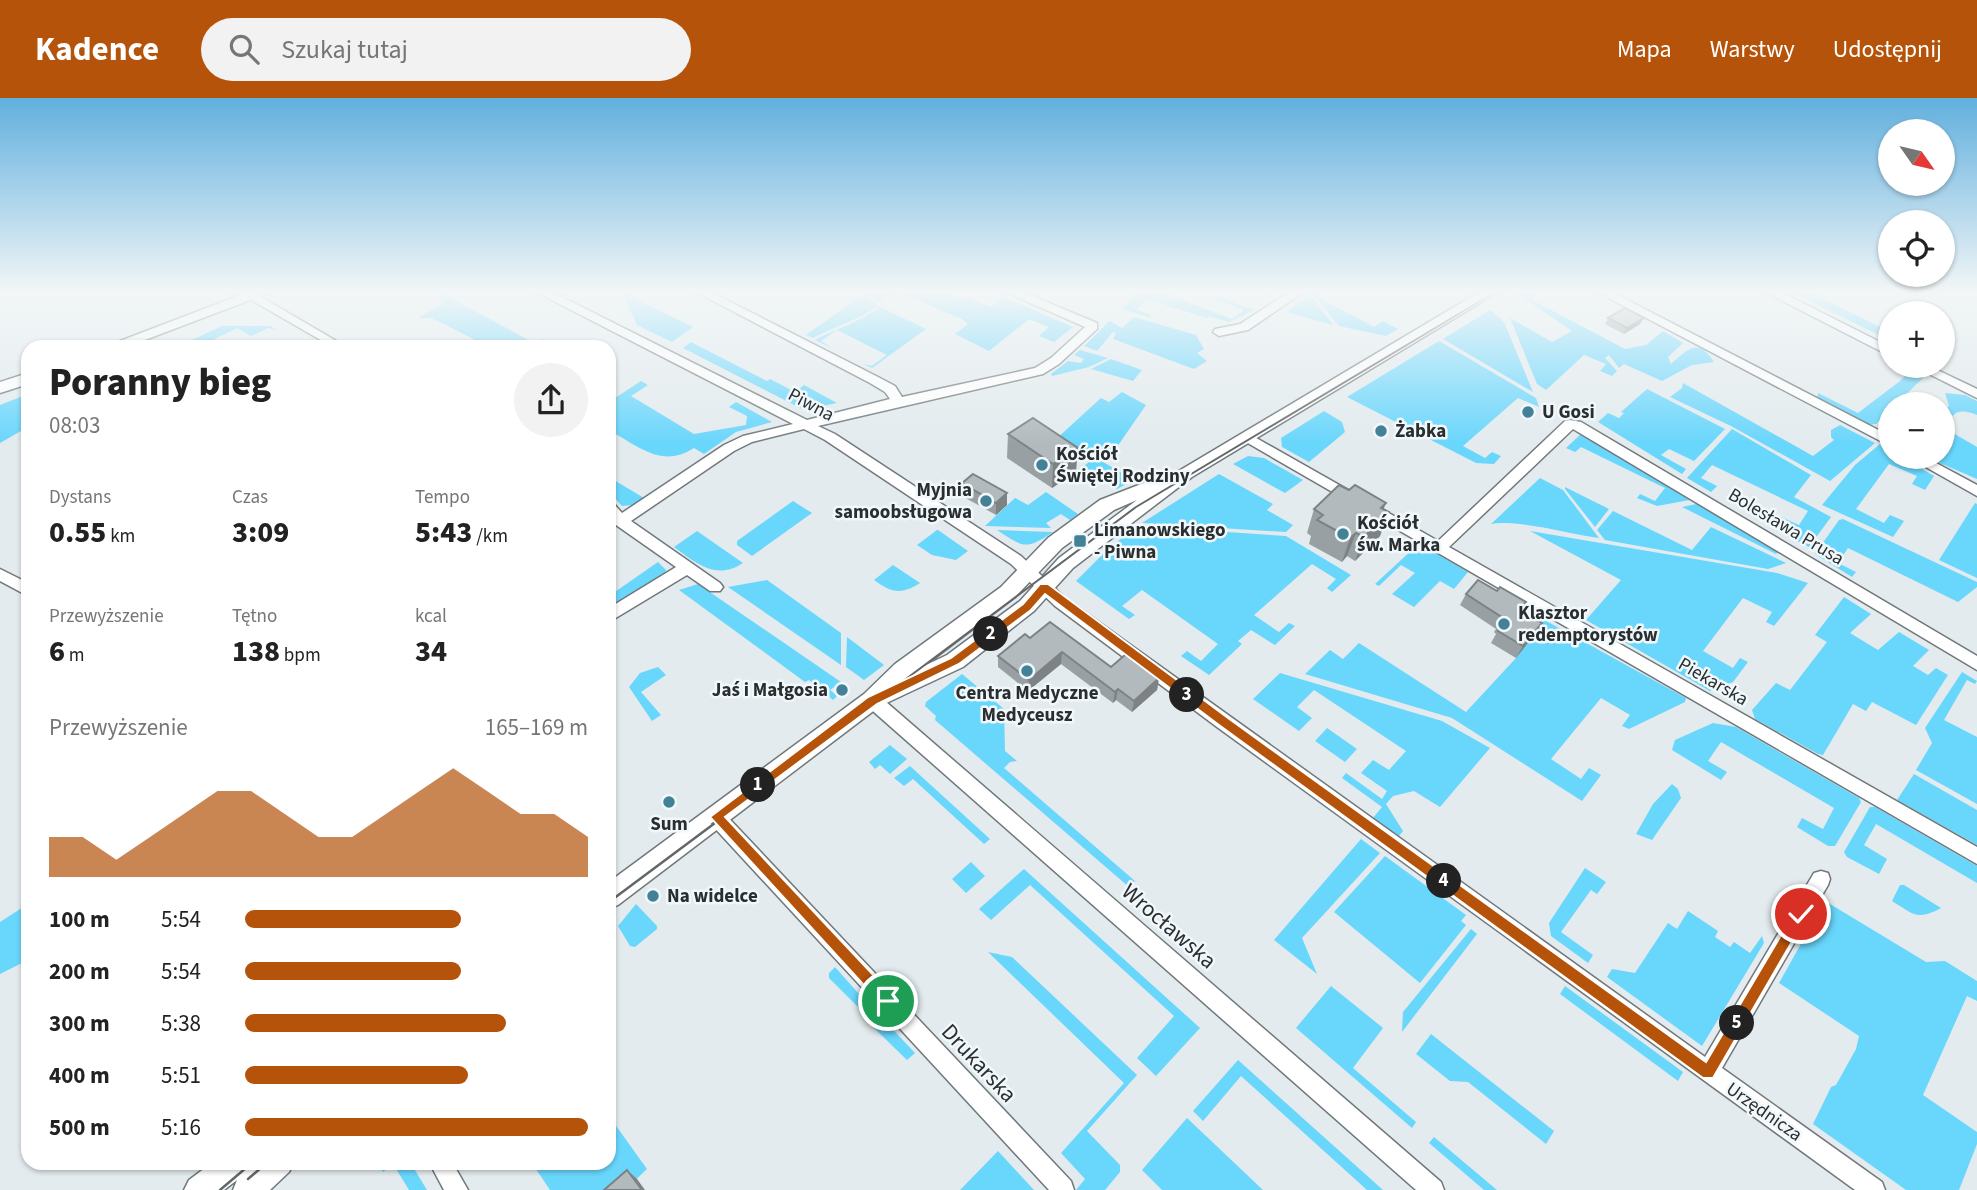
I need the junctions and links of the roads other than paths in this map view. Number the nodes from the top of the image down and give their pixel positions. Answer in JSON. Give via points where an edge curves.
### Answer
{"nodes":[{"id":1,"x":642,"y":342,"type":"edge"},
{"id":2,"x":800,"y":342,"type":"edge"},
{"id":3,"x":1076,"y":342,"type":"edge"},
{"id":4,"x":1407,"y":342,"type":"edge"},
{"id":5,"x":1698,"y":342,"type":"edge"},
{"id":6,"x":1944,"y":378,"type":"edge"},
{"id":7,"x":21,"y":380,"type":"edge"},
{"id":8,"x":0,"y":388,"type":"edge"},
{"id":9,"x":1977,"y":394,"type":"edge"},
{"id":10,"x":898,"y":401,"type":"junction"},
{"id":11,"x":806,"y":424,"type":"junction"},
{"id":12,"x":1878,"y":437,"type":"edge"},
{"id":13,"x":1246,"y":438,"type":"junction"},
{"id":14,"x":1937,"y":469,"type":"edge"},
{"id":15,"x":1186,"y":473,"type":"junction"},
{"id":16,"x":1977,"y":491,"type":"edge"},
{"id":17,"x":616,"y":515,"type":"edge"},
{"id":18,"x":621,"y":521,"type":"junction"},
{"id":19,"x":1439,"y":548,"type":"junction"},
{"id":20,"x":686,"y":568,"type":"junction"},
{"id":21,"x":1028,"y":570,"type":"junction"},
{"id":22,"x":0,"y":574,"type":"edge"},
{"id":23,"x":21,"y":586,"type":"edge"},
{"id":24,"x":715,"y":587,"type":"dead end"},
{"id":25,"x":1044,"y":587,"type":"junction"},
{"id":26,"x":616,"y":612,"type":"edge"},
{"id":27,"x":1977,"y":664,"type":"edge"},
{"id":28,"x":872,"y":700,"type":"junction"},
{"id":29,"x":716,"y":817,"type":"junction"},
{"id":30,"x":1977,"y":856,"type":"edge"},
{"id":31,"x":1821,"y":879,"type":"dead end"},
{"id":32,"x":616,"y":892,"type":"edge"},
{"id":33,"x":1708,"y":1072,"type":"junction"},
{"id":34,"x":226,"y":1170,"type":"edge"},
{"id":35,"x":270,"y":1170,"type":"edge"},
{"id":36,"x":445,"y":1170,"type":"edge"},
{"id":37,"x":1063,"y":1189,"type":"edge"},
{"id":38,"x":199,"y":1190,"type":"edge"},
{"id":39,"x":248,"y":1190,"type":"edge"},
{"id":40,"x":457,"y":1190,"type":"edge"},
{"id":41,"x":1433,"y":1190,"type":"edge"},
{"id":42,"x":1874,"y":1190,"type":"edge"}],
"edges":[{"from":1,"to":11,"type":"street","name":"Piwna"},
{"from":2,"to":10,"type":"street","via":[[890,389]]},
{"from":3,"to":10,"type":"street","via":[[1039,371]]},
{"from":4,"to":13,"type":"street"},
{"from":5,"to":12,"type":"street"},
{"from":6,"to":9,"type":"street"},
{"from":7,"to":8,"type":"street"},
{"from":10,"to":11,"type":"street"},
{"from":11,"to":18,"type":"street","via":[[737,444]]},
{"from":11,"to":21,"type":"street","name":"Piwna"},
{"from":13,"to":15,"type":"street"},
{"from":13,"to":19,"type":"street","name":"Piekarska"},
{"from":14,"to":16,"type":"street"},
{"from":15,"to":21,"type":"street","via":[[1107,505],[1047,549]]},
{"from":15,"to":25,"type":"street","via":[[1066,562]]},
{"from":17,"to":18,"type":"street"},
{"from":18,"to":20,"type":"street"},
{"from":19,"to":27,"type":"street","name":"Bolesława Prusa","via":[[1570,425],[1576,425]]},
{"from":19,"to":30,"type":"street","name":"Piekarska"},
{"from":20,"to":24,"type":"street"},
{"from":20,"to":26,"type":"street"},
{"from":21,"to":25,"type":"street","name":"Piwna"},
{"from":21,"to":28,"type":"street","via":[[1008,592],[903,670]]},
{"from":22,"to":23,"type":"street"},
{"from":25,"to":28,"type":"street","via":[[1027,607],[955,661]]},
{"from":25,"to":33,"type":"street","name":"Urzędnicza"},
{"from":28,"to":29,"type":"street"},
{"from":28,"to":41,"type":"street","name":"Wrocławska"},
{"from":29,"to":32,"type":"street"},
{"from":29,"to":37,"type":"street","name":"Drukarska"},
{"from":31,"to":33,"type":"street"},
{"from":33,"to":42,"type":"street","name":"Urzędnicza"},
{"from":34,"to":38,"type":"street"},
{"from":35,"to":39,"type":"street"},
{"from":36,"to":40,"type":"street"}]}
